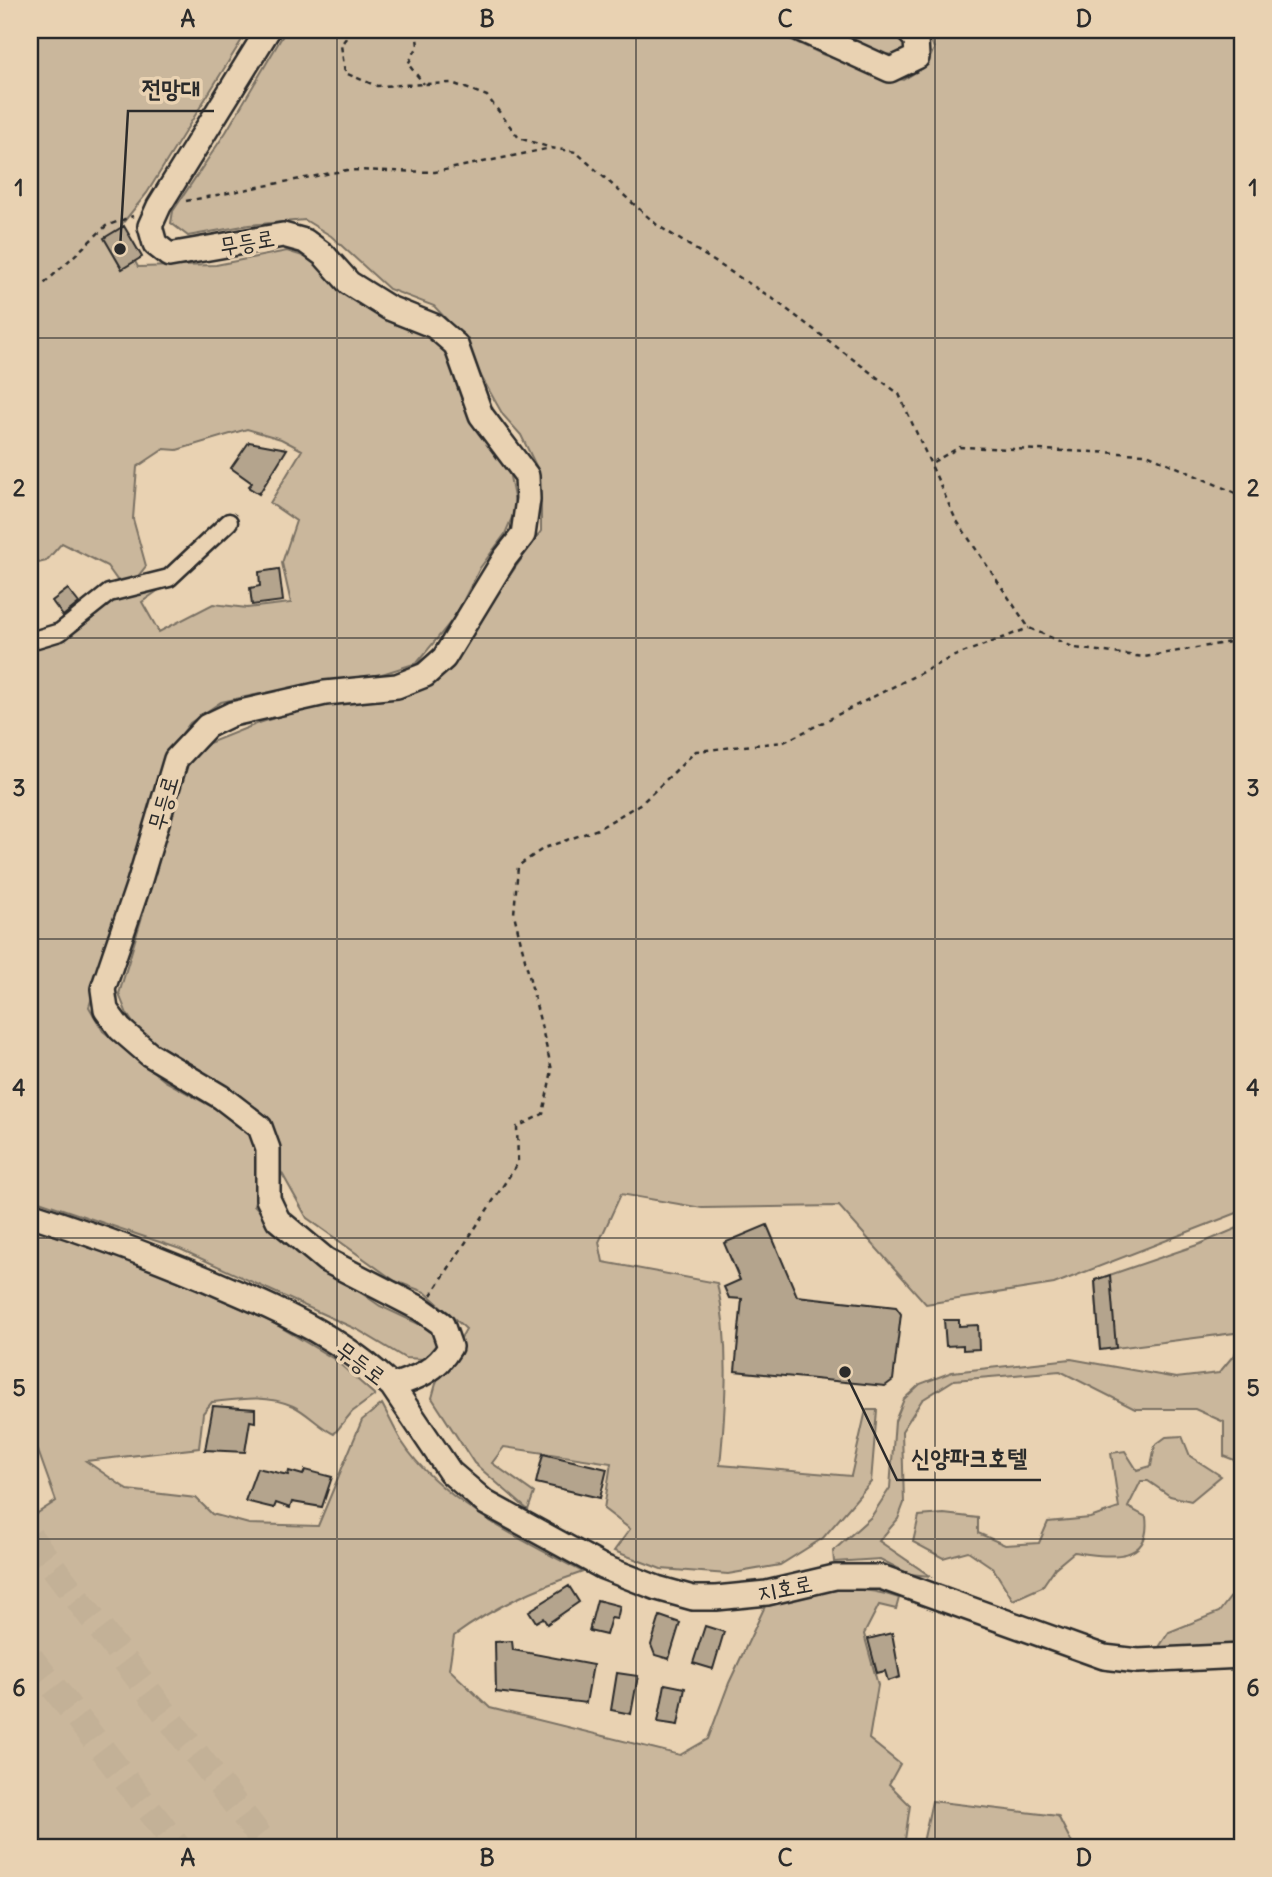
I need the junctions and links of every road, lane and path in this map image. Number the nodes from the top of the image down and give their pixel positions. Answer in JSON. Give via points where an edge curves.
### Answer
{"nodes":[{"id":1,"x":268,"y":30,"type":"edge"},
{"id":2,"x":352,"y":30,"type":"edge"},
{"id":3,"x":416,"y":30,"type":"edge"},
{"id":4,"x":802,"y":30,"type":"edge"},
{"id":5,"x":907,"y":30,"type":"edge"},
{"id":6,"x":424,"y":84,"type":"junction"},
{"id":7,"x":551,"y":148,"type":"junction"},
{"id":8,"x":159,"y":206,"type":"junction"},
{"id":9,"x":30,"y":297,"type":"edge"},
{"id":10,"x":932,"y":463,"type":"junction"},
{"id":11,"x":1242,"y":496,"type":"edge"},
{"id":12,"x":229,"y":522,"type":"dead end"},
{"id":13,"x":1029,"y":628,"type":"junction"},
{"id":14,"x":1242,"y":640,"type":"edge"},
{"id":15,"x":30,"y":641,"type":"edge"},
{"id":16,"x":30,"y":1214,"type":"edge"},
{"id":17,"x":421,"y":1309,"type":"junction"},
{"id":18,"x":392,"y":1386,"type":"junction"},
{"id":19,"x":1242,"y":1656,"type":"edge"}],
"edges":[{"from":1,"to":8,"type":"main road","name":"무등로"},
{"from":2,"to":6,"type":"path","via":[[341,45],[345,73],[377,86]]},
{"from":3,"to":6,"type":"path","via":[[418,46],[408,64]]},
{"from":4,"to":5,"type":"main road","via":[[890,69],[917,57],[916,39]]},
{"from":6,"to":7,"type":"path","via":[[452,83],[487,96],[519,138]]},
{"from":7,"to":8,"type":"path","via":[[435,172],[346,170]]},
{"from":7,"to":10,"type":"path","via":[[576,152],[657,225],[772,298],[899,394]]},
{"from":8,"to":9,"type":"path","via":[[106,226]]},
{"from":8,"to":17,"type":"main road","name":"무등로","via":[[149,226],[155,244],[169,255],[283,235],[305,241],[349,283],[389,308],[434,326],[456,345],[481,415],[527,476],[523,536],[444,658],[425,675],[397,686],[325,693],[232,714],[207,726],[176,759],[103,989],[106,1010],[120,1029],[149,1054],[221,1097],[260,1127],[268,1149],[268,1199],[278,1220],[326,1260]]},
{"from":10,"to":11,"type":"path","via":[[960,447],[1147,454]]},
{"from":10,"to":13,"type":"path","via":[[955,518]]},
{"from":12,"to":15,"type":"street","via":[[169,578],[109,593],[60,632]]},
{"from":13,"to":14,"type":"path","via":[[1075,648],[1144,657]]},
{"from":13,"to":17,"type":"path","via":[[952,657],[784,742],[696,751],[643,802],[598,829],[544,848],[518,866],[514,914],[552,1070],[543,1114],[517,1127],[518,1163]]},
{"from":16,"to":18,"type":"main road","name":"무등로","via":[[122,1243],[296,1319],[371,1366]]},
{"from":17,"to":18,"type":"main road","name":"무등로","via":[[442,1324],[450,1347],[442,1361],[420,1377]]},
{"from":18,"to":19,"type":"main road","name":"지호로","via":[[450,1472],[486,1503],[603,1567],[657,1588],[693,1598],[716,1598],[766,1593],[835,1577],[881,1577],[1104,1657],[1138,1661]]}]}
